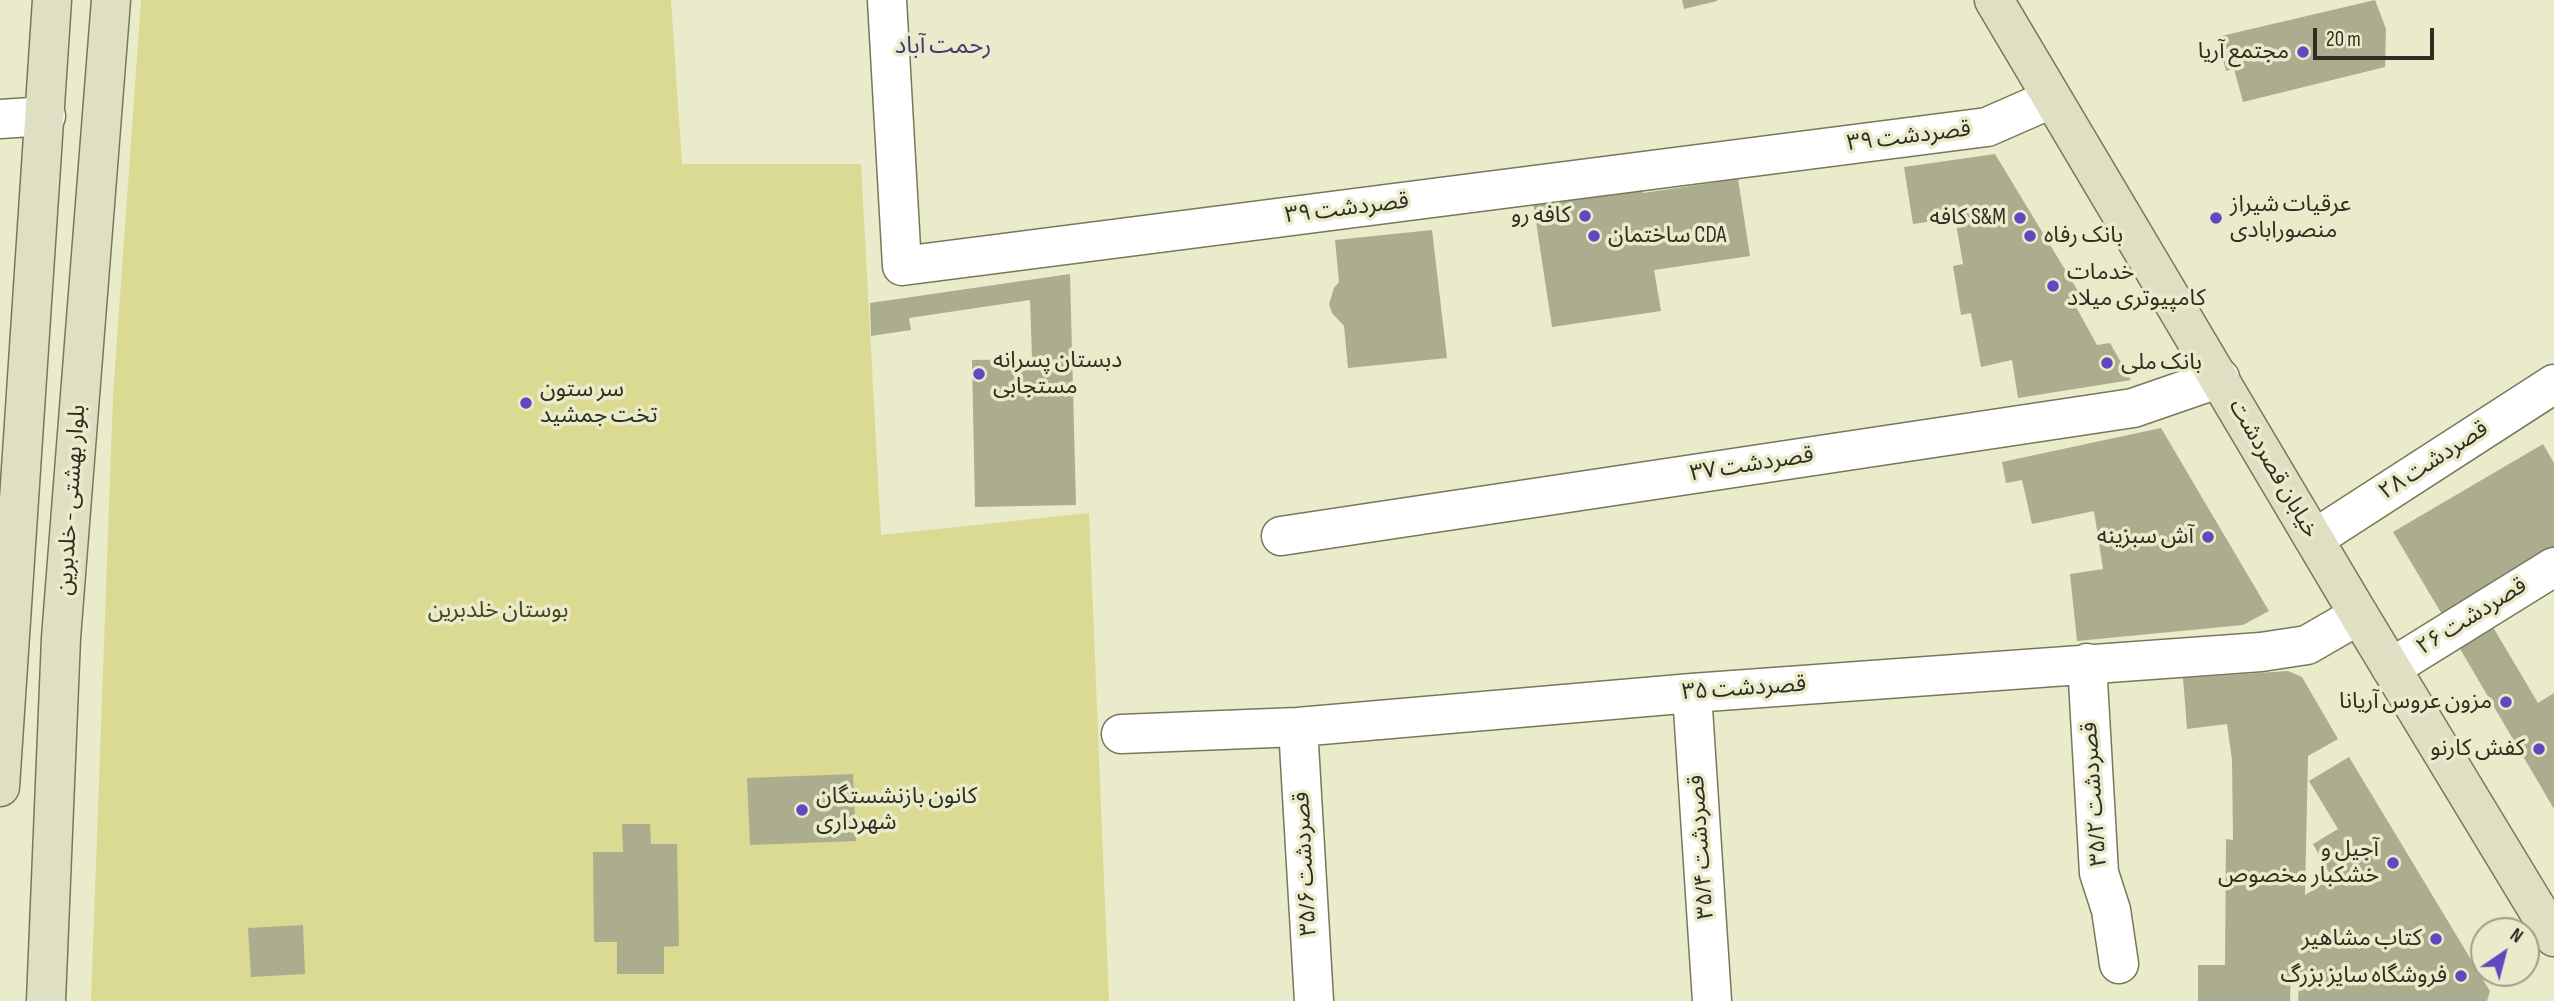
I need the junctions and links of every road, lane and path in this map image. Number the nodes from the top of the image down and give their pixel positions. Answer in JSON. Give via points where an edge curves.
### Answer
{"nodes":[{"id":1,"x":52,"y":0,"type":"edge"},
{"id":2,"x":111,"y":0,"type":"edge"},
{"id":3,"x":887,"y":0,"type":"edge"},
{"id":4,"x":1994,"y":0,"type":"edge"},
{"id":5,"x":2051,"y":99,"type":"junction"},
{"id":6,"x":46,"y":116,"type":"junction"},
{"id":7,"x":0,"y":119,"type":"edge"},
{"id":8,"x":2220,"y":378,"type":"junction"},
{"id":9,"x":2554,"y":384,"type":"edge"},
{"id":10,"x":1281,"y":536,"type":"dead end"},
{"id":11,"x":2314,"y":539,"type":"junction"},
{"id":12,"x":2554,"y":567,"type":"edge"},
{"id":13,"x":2359,"y":615,"type":"junction"},
{"id":14,"x":2087,"y":663,"type":"junction"},
{"id":15,"x":2391,"y":668,"type":"junction"},
{"id":16,"x":1692,"y":692,"type":"junction"},
{"id":17,"x":1298,"y":727,"type":"junction"},
{"id":18,"x":1121,"y":734,"type":"dead end"},
{"id":19,"x":0,"y":788,"type":"edge"},
{"id":20,"x":2554,"y":937,"type":"edge"},
{"id":21,"x":2119,"y":964,"type":"dead end"},
{"id":22,"x":46,"y":1001,"type":"edge"},
{"id":23,"x":1314,"y":1001,"type":"edge"},
{"id":24,"x":1712,"y":1001,"type":"edge"}],
"edges":[{"from":1,"to":6,"type":"main road"},
{"from":2,"to":22,"type":"main road","name":"بلوار بهشتی - خلدبرین","via":[[61,638]]},
{"from":3,"to":5,"type":"street","name":"قصردشت ۳۹","via":[[902,266],[1987,127]]},
{"from":4,"to":5,"type":"main road","name":"خیابان قصردشت"},
{"from":5,"to":8,"type":"main road","name":"خیابان قصردشت"},
{"from":6,"to":7,"type":"street"},
{"from":6,"to":19,"type":"main road"},
{"from":8,"to":10,"type":"street","name":"قصردشت ۳۷","via":[[2133,408]]},
{"from":8,"to":11,"type":"main road","name":"خیابان قصردشت"},
{"from":9,"to":11,"type":"street","name":"قصردشت ۲۸"},
{"from":11,"to":13,"type":"main road","name":"خیابان قصردشت"},
{"from":12,"to":15,"type":"street","name":"قصردشت ۲۶"},
{"from":13,"to":14,"type":"street","name":"قصردشت ۳۵","via":[[2307,645]]},
{"from":13,"to":15,"type":"main road","name":"خیابان قصردشت"},
{"from":14,"to":16,"type":"street","name":"قصردشت ۳۵"},
{"from":14,"to":21,"type":"street","name":"قصردشت ۳۵/۲","via":[[2099,873]]},
{"from":15,"to":20,"type":"main road","name":"خیابان قصردشت"},
{"from":16,"to":17,"type":"street","name":"قصردشت ۳۵"},
{"from":16,"to":24,"type":"street","name":"قصردشت ۳۵/۴"},
{"from":17,"to":18,"type":"street","name":"قصردشت ۳۵"},
{"from":17,"to":23,"type":"street","name":"قصردشت ۳۵/۶"}]}
